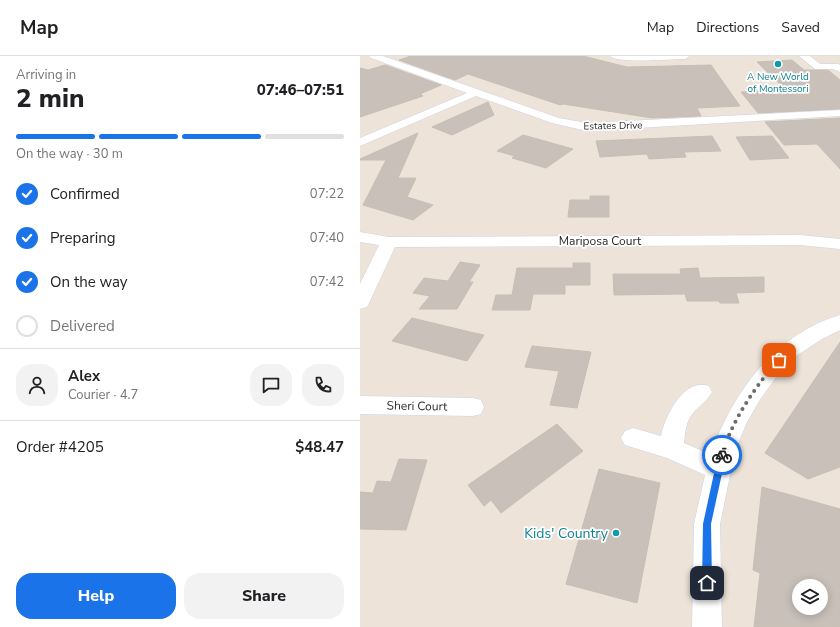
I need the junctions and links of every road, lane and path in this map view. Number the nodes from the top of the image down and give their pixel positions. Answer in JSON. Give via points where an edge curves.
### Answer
{"nodes":[{"id":1,"x":615,"y":56,"type":"edge"},
{"id":2,"x":685,"y":56,"type":"edge"},
{"id":3,"x":804,"y":56,"type":"edge"},
{"id":4,"x":829,"y":56,"type":"edge"},
{"id":5,"x":372,"y":58,"type":"edge"},
{"id":6,"x":838,"y":67,"type":"edge"},
{"id":7,"x":477,"y":92,"type":"junction"},
{"id":8,"x":840,"y":113,"type":"edge"},
{"id":9,"x":360,"y":142,"type":"edge"},
{"id":10,"x":360,"y":237,"type":"edge"},
{"id":11,"x":389,"y":242,"type":"junction"},
{"id":12,"x":840,"y":244,"type":"edge"},
{"id":13,"x":360,"y":303,"type":"edge"},
{"id":14,"x":840,"y":322,"type":"edge"},
{"id":15,"x":702,"y":392,"type":"dead end"},
{"id":16,"x":360,"y":405,"type":"edge"},
{"id":17,"x":474,"y":407,"type":"dead end"},
{"id":18,"x":633,"y":438,"type":"dead end"},
{"id":19,"x":671,"y":449,"type":"junction"},
{"id":20,"x":719,"y":469,"type":"junction"},
{"id":21,"x":707,"y":627,"type":"edge"}],
"edges":[{"from":1,"to":2,"type":"street"},
{"from":3,"to":6,"type":"street","via":[[818,67]]},
{"from":4,"to":6,"type":"street"},
{"from":5,"to":7,"type":"street","name":"Estates Drive"},
{"from":7,"to":8,"type":"street","name":"Estates Drive","via":[[556,121],[587,126]]},
{"from":7,"to":9,"type":"street"},
{"from":10,"to":11,"type":"street","name":"Mariposa Court"},
{"from":11,"to":12,"type":"street","name":"Mariposa Court","via":[[800,240]]},
{"from":11,"to":13,"type":"street"},
{"from":14,"to":20,"type":"street","via":[[789,351],[770,370],[737,419],[723,451]]},
{"from":15,"to":19,"type":"street","via":[[683,408],[675,425]]},
{"from":16,"to":17,"type":"street","name":"Sheri Court"},
{"from":18,"to":19,"type":"street"},
{"from":19,"to":20,"type":"street"},
{"from":20,"to":21,"type":"street","via":[[707,524]]}]}
